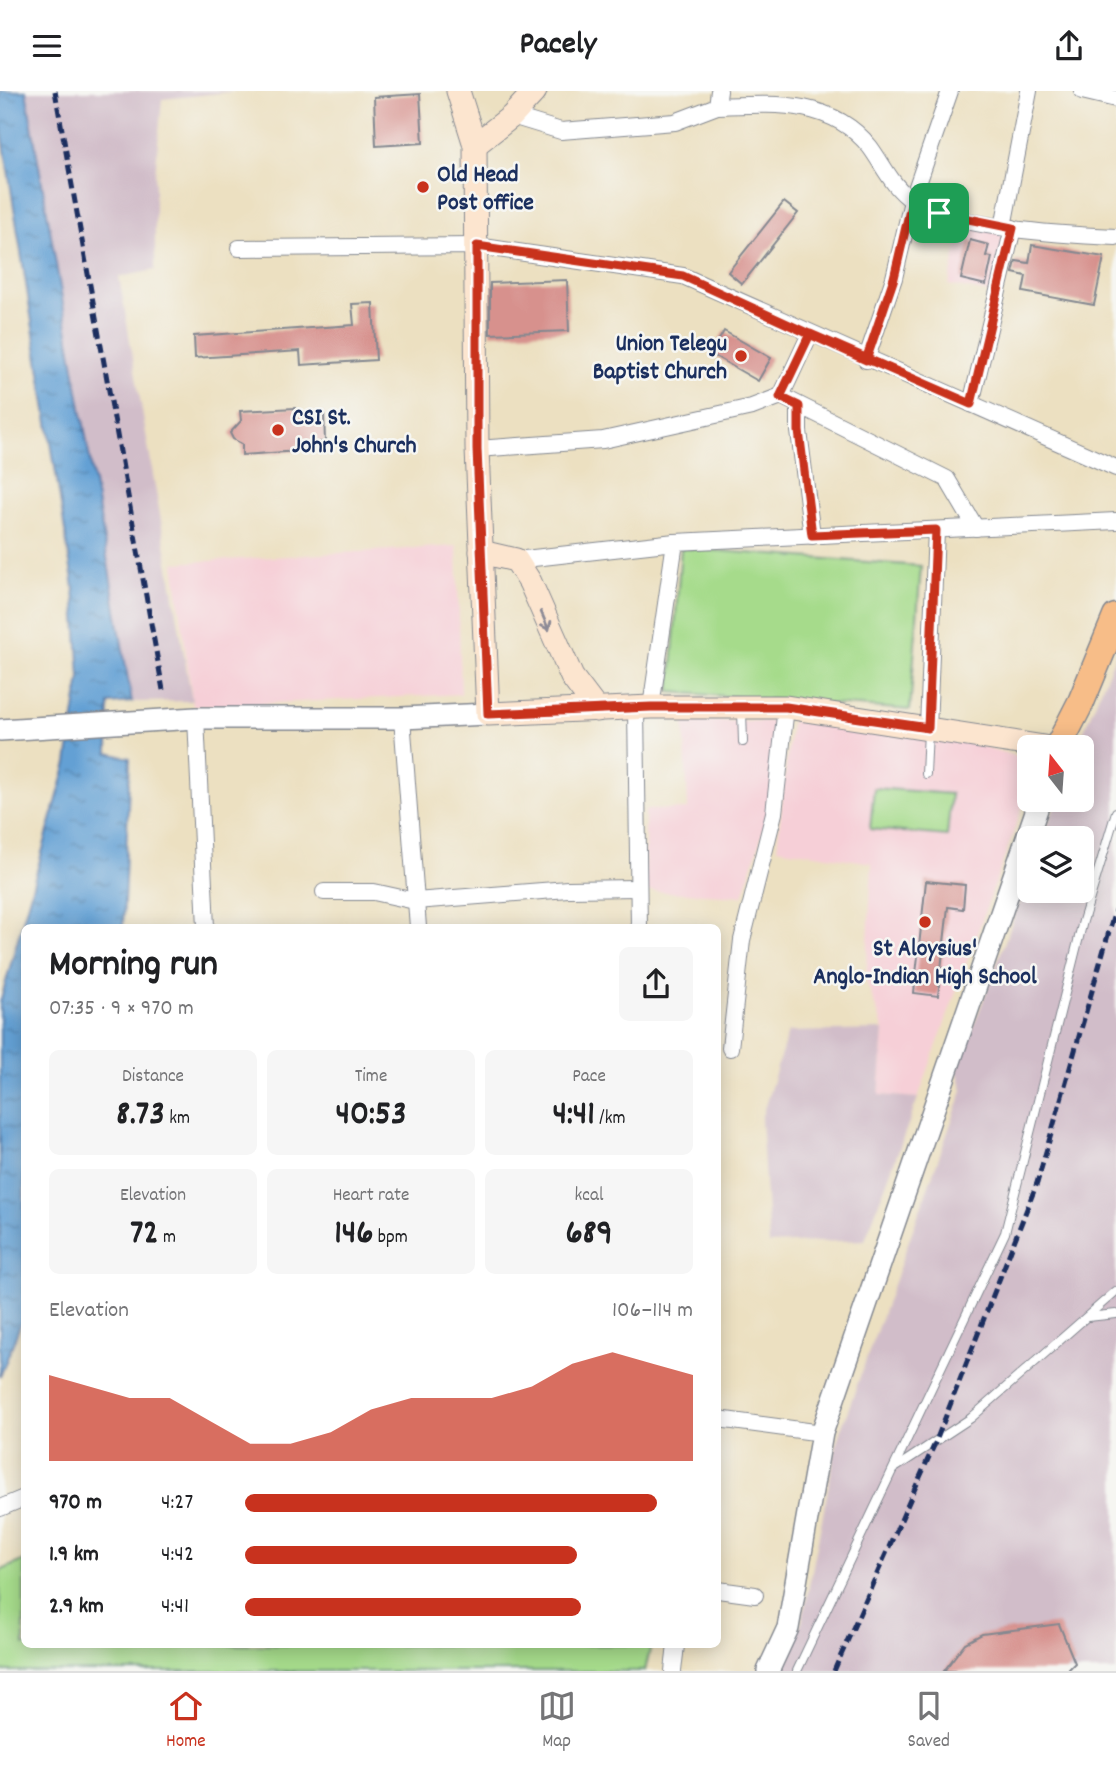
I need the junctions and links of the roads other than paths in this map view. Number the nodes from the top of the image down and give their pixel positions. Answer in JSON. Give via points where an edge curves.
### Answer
{"nodes":[{"id":1,"x":458,"y":91,"type":"edge"},
{"id":2,"x":536,"y":91,"type":"edge"},
{"id":3,"x":950,"y":91,"type":"edge"},
{"id":4,"x":1028,"y":91,"type":"edge"},
{"id":5,"x":1082,"y":91,"type":"edge"},
{"id":6,"x":718,"y":98,"type":"edge"},
{"id":7,"x":1116,"y":99,"type":"edge"},
{"id":8,"x":512,"y":116,"type":"junction"},
{"id":9,"x":475,"y":145,"type":"junction"},
{"id":10,"x":912,"y":201,"type":"junction"},
{"id":11,"x":1008,"y":227,"type":"junction"},
{"id":12,"x":1116,"y":237,"type":"edge"},
{"id":13,"x":477,"y":246,"type":"junction"},
{"id":14,"x":239,"y":248,"type":"dead end"},
{"id":15,"x":810,"y":334,"type":"junction"},
{"id":16,"x":866,"y":360,"type":"junction"},
{"id":17,"x":780,"y":397,"type":"junction"},
{"id":18,"x":971,"y":404,"type":"junction"},
{"id":19,"x":799,"y":406,"type":"junction"},
{"id":20,"x":477,"y":449,"type":"junction"},
{"id":21,"x":1116,"y":468,"type":"edge"},
{"id":22,"x":1116,"y":521,"type":"edge"},
{"id":23,"x":976,"y":528,"type":"junction"},
{"id":24,"x":936,"y":530,"type":"junction"},
{"id":25,"x":812,"y":535,"type":"junction"},
{"id":26,"x":675,"y":542,"type":"junction"},
{"id":27,"x":481,"y":552,"type":"junction"},
{"id":28,"x":516,"y":560,"type":"junction"},
{"id":29,"x":1116,"y":617,"type":"edge"},
{"id":30,"x":786,"y":707,"type":"junction"},
{"id":31,"x":643,"y":708,"type":"junction"},
{"id":32,"x":742,"y":708,"type":"junction"},
{"id":33,"x":597,"y":710,"type":"junction"},
{"id":34,"x":488,"y":714,"type":"junction"},
{"id":35,"x":196,"y":718,"type":"junction"},
{"id":36,"x":402,"y":718,"type":"junction"},
{"id":37,"x":928,"y":728,"type":"junction"},
{"id":38,"x":0,"y":730,"type":"edge"},
{"id":39,"x":1064,"y":735,"type":"edge"},
{"id":40,"x":743,"y":743,"type":"dead end"},
{"id":41,"x":1017,"y":743,"type":"edge"},
{"id":42,"x":926,"y":774,"type":"dead end"},
{"id":43,"x":1116,"y":811,"type":"edge"},
{"id":44,"x":1036,"y":812,"type":"edge"},
{"id":45,"x":637,"y":888,"type":"junction"},
{"id":46,"x":324,"y":892,"type":"dead end"},
{"id":47,"x":415,"y":901,"type":"junction"},
{"id":48,"x":206,"y":924,"type":"edge"},
{"id":49,"x":418,"y":924,"type":"edge"},
{"id":50,"x":639,"y":924,"type":"edge"},
{"id":51,"x":730,"y":1048,"type":"dead end"},
{"id":52,"x":1116,"y":1290,"type":"edge"},
{"id":53,"x":1116,"y":1314,"type":"edge"},
{"id":54,"x":1086,"y":1317,"type":"junction"},
{"id":55,"x":721,"y":1419,"type":"edge"},
{"id":56,"x":822,"y":1433,"type":"junction"},
{"id":57,"x":894,"y":1469,"type":"junction"},
{"id":58,"x":21,"y":1499,"type":"edge"},
{"id":59,"x":0,"y":1508,"type":"edge"},
{"id":60,"x":721,"y":1590,"type":"edge"},
{"id":61,"x":755,"y":1595,"type":"dead end"},
{"id":62,"x":676,"y":1648,"type":"edge"},
{"id":63,"x":673,"y":1671,"type":"edge"},
{"id":64,"x":768,"y":1671,"type":"edge"},
{"id":65,"x":797,"y":1671,"type":"edge"}],
"edges":[{"from":1,"to":9,"type":"main road"},
{"from":2,"to":8,"type":"main road"},
{"from":3,"to":10,"type":"street"},
{"from":4,"to":11,"type":"street"},
{"from":5,"to":7,"type":"street"},
{"from":6,"to":8,"type":"street","via":[[675,122],[561,131]]},
{"from":6,"to":10,"type":"street","via":[[793,104],[838,120],[869,146],[887,177]]},
{"from":8,"to":9,"type":"main road"},
{"from":9,"to":13,"type":"main road"},
{"from":10,"to":11,"type":"street","via":[[939,213]]},
{"from":10,"to":16,"type":"street","via":[[894,278]]},
{"from":11,"to":12,"type":"street"},
{"from":11,"to":18,"type":"street"},
{"from":13,"to":14,"type":"street"},
{"from":13,"to":15,"type":"street","via":[[683,276]]},
{"from":13,"to":20,"type":"main road"},
{"from":15,"to":16,"type":"street"},
{"from":15,"to":17,"type":"street"},
{"from":16,"to":18,"type":"street"},
{"from":17,"to":19,"type":"street"},
{"from":17,"to":20,"type":"street","via":[[603,440]]},
{"from":18,"to":21,"type":"street"},
{"from":19,"to":23,"type":"street","via":[[947,479]]},
{"from":19,"to":25,"type":"street"},
{"from":20,"to":27,"type":"main road"},
{"from":22,"to":23,"type":"street"},
{"from":23,"to":24,"type":"street"},
{"from":24,"to":25,"type":"street"},
{"from":24,"to":37,"type":"street"},
{"from":25,"to":26,"type":"street"},
{"from":26,"to":28,"type":"street"},
{"from":26,"to":31,"type":"street"},
{"from":27,"to":28,"type":"main road"},
{"from":27,"to":34,"type":"main road"},
{"from":28,"to":33,"type":"main road","one_way":true,"via":[[572,677]]},
{"from":29,"to":39,"type":"main road"},
{"from":30,"to":32,"type":"main road"},
{"from":30,"to":37,"type":"main road"},
{"from":30,"to":51,"type":"street","via":[[775,813],[742,940]]},
{"from":31,"to":32,"type":"main road"},
{"from":31,"to":33,"type":"main road"},
{"from":31,"to":45,"type":"street"},
{"from":32,"to":40,"type":"lane"},
{"from":33,"to":34,"type":"main road"},
{"from":34,"to":36,"type":"street"},
{"from":35,"to":36,"type":"street"},
{"from":35,"to":38,"type":"street"},
{"from":35,"to":48,"type":"street"},
{"from":36,"to":47,"type":"street"},
{"from":37,"to":41,"type":"main road"},
{"from":37,"to":42,"type":"lane"},
{"from":43,"to":57,"type":"lane","via":[[1083,921],[1005,1233]]},
{"from":44,"to":56,"type":"street"},
{"from":45,"to":47,"type":"street"},
{"from":45,"to":50,"type":"street"},
{"from":46,"to":47,"type":"street","via":[[374,892]]},
{"from":47,"to":49,"type":"street"},
{"from":52,"to":54,"type":"lane"},
{"from":53,"to":54,"type":"lane"},
{"from":54,"to":57,"type":"lane","via":[[971,1419]]},
{"from":55,"to":56,"type":"street"},
{"from":56,"to":64,"type":"street","via":[[788,1628]]},
{"from":57,"to":65,"type":"lane"},
{"from":58,"to":59,"type":"street"},
{"from":60,"to":61,"type":"street"},
{"from":62,"to":63,"type":"street"}]}
